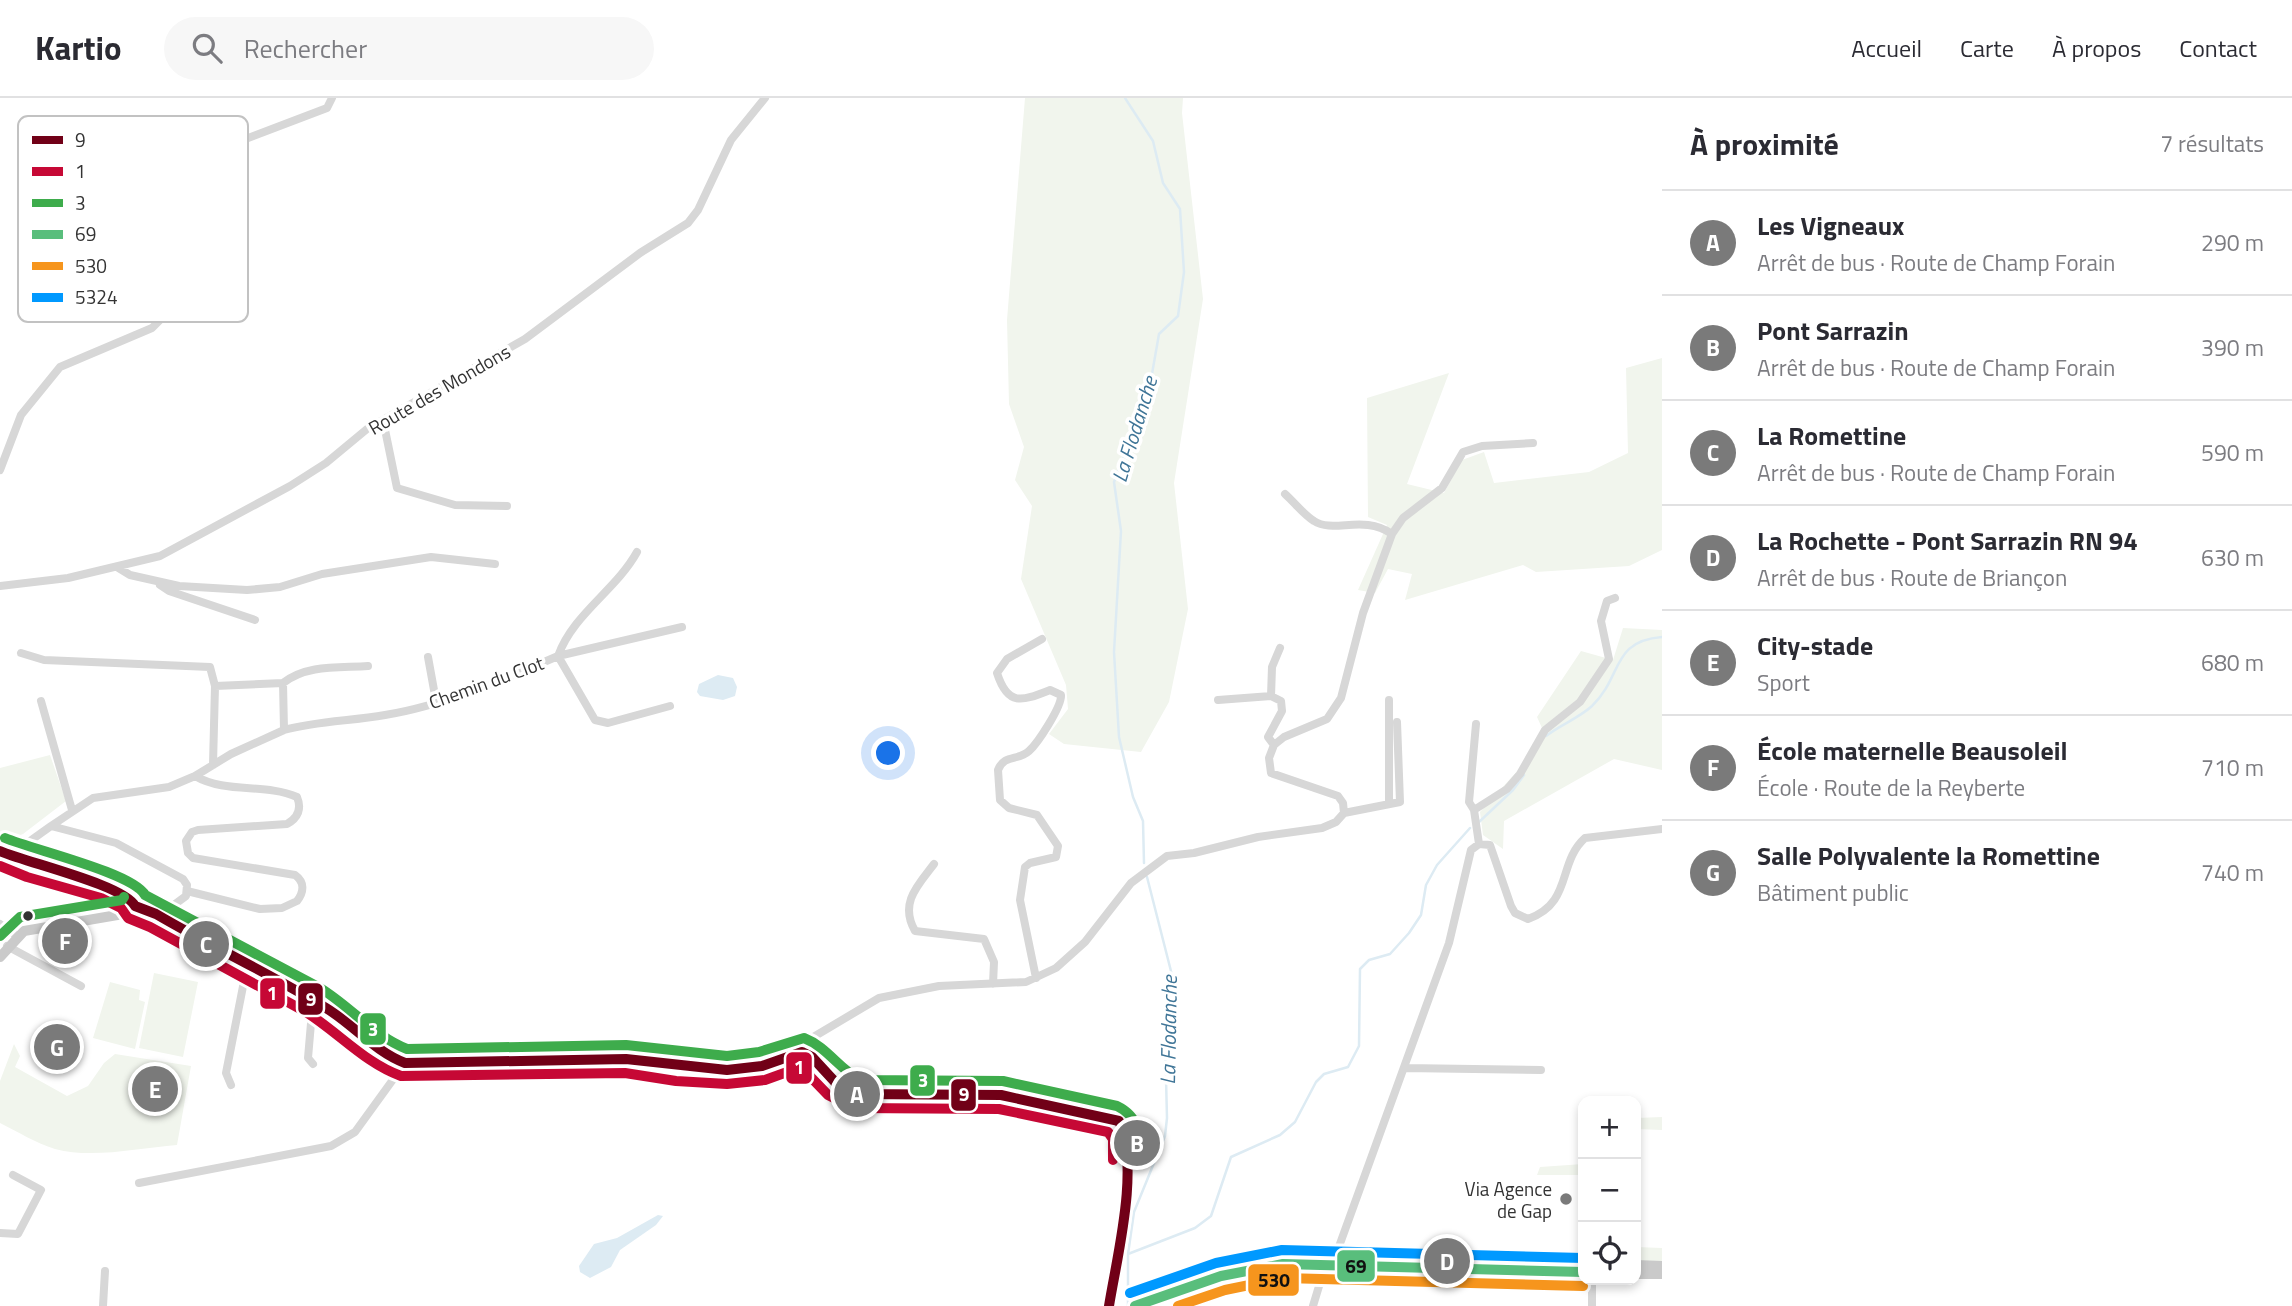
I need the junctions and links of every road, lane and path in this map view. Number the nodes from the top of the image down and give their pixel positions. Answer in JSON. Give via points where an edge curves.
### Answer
{"nodes":[{"id":1,"x":332,"y":98,"type":"edge"},
{"id":2,"x":765,"y":98,"type":"edge"},
{"id":3,"x":248,"y":137,"type":"edge"},
{"id":4,"x":158,"y":322,"type":"edge"},
{"id":5,"x":383,"y":420,"type":"junction"},
{"id":6,"x":1532,"y":443,"type":"dead end"},
{"id":7,"x":0,"y":470,"type":"edge"},
{"id":8,"x":1285,"y":494,"type":"dead end"},
{"id":9,"x":507,"y":506,"type":"dead end"},
{"id":10,"x":1392,"y":534,"type":"junction"},
{"id":11,"x":637,"y":552,"type":"dead end"},
{"id":12,"x":495,"y":564,"type":"dead end"},
{"id":13,"x":117,"y":567,"type":"junction"},
{"id":14,"x":154,"y":582,"type":"junction"},
{"id":15,"x":0,"y":586,"type":"edge"},
{"id":16,"x":1615,"y":598,"type":"dead end"},
{"id":17,"x":255,"y":620,"type":"dead end"},
{"id":18,"x":682,"y":627,"type":"dead end"},
{"id":19,"x":1042,"y":639,"type":"dead end"},
{"id":20,"x":1280,"y":648,"type":"dead end"},
{"id":21,"x":20,"y":653,"type":"dead end"},
{"id":22,"x":558,"y":656,"type":"junction"},
{"id":23,"x":428,"y":657,"type":"dead end"},
{"id":24,"x":368,"y":666,"type":"dead end"},
{"id":25,"x":283,"y":683,"type":"junction"},
{"id":26,"x":215,"y":686,"type":"junction"},
{"id":27,"x":1271,"y":696,"type":"junction"},
{"id":28,"x":1218,"y":699,"type":"dead end"},
{"id":29,"x":1389,"y":700,"type":"dead end"},
{"id":30,"x":41,"y":701,"type":"dead end"},
{"id":31,"x":436,"y":701,"type":"junction"},
{"id":32,"x":670,"y":706,"type":"dead end"},
{"id":33,"x":1397,"y":722,"type":"dead end"},
{"id":34,"x":1476,"y":724,"type":"dead end"},
{"id":35,"x":284,"y":730,"type":"junction"},
{"id":36,"x":1274,"y":745,"type":"junction"},
{"id":37,"x":213,"y":765,"type":"junction"},
{"id":38,"x":194,"y":776,"type":"junction"},
{"id":39,"x":1389,"y":804,"type":"junction"},
{"id":40,"x":72,"y":810,"type":"junction"},
{"id":41,"x":1474,"y":810,"type":"junction"},
{"id":42,"x":1344,"y":813,"type":"junction"},
{"id":43,"x":51,"y":826,"type":"junction"},
{"id":44,"x":1662,"y":829,"type":"edge"},
{"id":45,"x":1479,"y":844,"type":"junction"},
{"id":46,"x":5,"y":854,"type":"edge"},
{"id":47,"x":934,"y":864,"type":"dead end"},
{"id":48,"x":187,"y":891,"type":"junction"},
{"id":49,"x":135,"y":906,"type":"junction"},
{"id":50,"x":159,"y":916,"type":"junction"},
{"id":51,"x":0,"y":924,"type":"edge"},
{"id":52,"x":17,"y":936,"type":"junction"},
{"id":53,"x":8,"y":946,"type":"junction"},
{"id":54,"x":0,"y":957,"type":"edge"},
{"id":55,"x":247,"y":966,"type":"junction"},
{"id":56,"x":1036,"y":978,"type":"junction"},
{"id":57,"x":993,"y":984,"type":"junction"},
{"id":58,"x":81,"y":986,"type":"dead end"},
{"id":59,"x":313,"y":1000,"type":"junction"},
{"id":60,"x":802,"y":1052,"type":"junction"},
{"id":61,"x":405,"y":1063,"type":"junction"},
{"id":62,"x":313,"y":1064,"type":"dead end"},
{"id":63,"x":1404,"y":1068,"type":"junction"},
{"id":64,"x":1541,"y":1070,"type":"dead end"},
{"id":65,"x":230,"y":1086,"type":"dead end"},
{"id":66,"x":13,"y":1175,"type":"dead end"},
{"id":67,"x":139,"y":1183,"type":"dead end"},
{"id":68,"x":0,"y":1233,"type":"edge"},
{"id":69,"x":1332,"y":1263,"type":"junction"},
{"id":70,"x":1662,"y":1266,"type":"edge"},
{"id":71,"x":1641,"y":1267,"type":"edge"},
{"id":72,"x":1578,"y":1268,"type":"edge"},
{"id":73,"x":1578,"y":1268,"type":"edge"},
{"id":74,"x":1641,"y":1268,"type":"edge"},
{"id":75,"x":105,"y":1271,"type":"dead end"},
{"id":76,"x":1662,"y":1274,"type":"edge"},
{"id":77,"x":1592,"y":1285,"type":"edge"},
{"id":78,"x":1140,"y":1305,"type":"edge"},
{"id":79,"x":103,"y":1306,"type":"edge"},
{"id":80,"x":1109,"y":1306,"type":"edge"},
{"id":81,"x":1313,"y":1306,"type":"edge"},
{"id":82,"x":1592,"y":1306,"type":"edge"}],
"edges":[{"from":1,"to":3,"type":"street","via":[[327,108]]},
{"from":2,"to":5,"type":"street","name":"Route des Mondons","via":[[731,140],[688,223],[525,339]]},
{"from":4,"to":7,"type":"street","via":[[60,367],[21,415]]},
{"from":5,"to":9,"type":"street","via":[[397,488],[456,505]]},
{"from":5,"to":13,"type":"street","name":"Route des Mondons","via":[[326,463],[230,520],[160,556]]},
{"from":6,"to":10,"type":"street","via":[[1463,452],[1442,488],[1403,519]]},
{"from":8,"to":10,"type":"street","via":[[1321,524],[1370,524]]},
{"from":10,"to":36,"type":"street","via":[[1363,613],[1341,698],[1327,719]]},
{"from":11,"to":22,"type":"street","name":"Chemin du Clot","via":[[568,634]]},
{"from":12,"to":14,"type":"street","via":[[431,557],[247,590]]},
{"from":13,"to":14,"type":"street"},
{"from":13,"to":15,"type":"street","name":"Route des Mondons"},
{"from":14,"to":17,"type":"street"},
{"from":16,"to":41,"type":"street","via":[[1607,601],[1601,621],[1609,659],[1595,681],[1572,710],[1545,730],[1507,789]]},
{"from":18,"to":22,"type":"street"},
{"from":19,"to":56,"type":"street","via":[[1007,659],[997,673],[1002,688],[1016,699],[1050,690],[1061,695],[1060,709],[1031,750],[1006,759],[998,770],[1000,800],[1009,808],[1037,815],[1058,846],[1056,856],[1025,867],[1020,900]]},
{"from":20,"to":27,"type":"street","via":[[1272,667]]},
{"from":21,"to":26,"type":"street","via":[[44,660],[210,667]]},
{"from":22,"to":31,"type":"street","name":"Chemin du Clot"},
{"from":22,"to":32,"type":"street","via":[[595,720],[608,723]]},
{"from":23,"to":31,"type":"street"},
{"from":24,"to":25,"type":"street","via":[[309,670]]},
{"from":25,"to":26,"type":"street"},
{"from":25,"to":35,"type":"street"},
{"from":26,"to":37,"type":"street"},
{"from":27,"to":28,"type":"street"},
{"from":27,"to":36,"type":"street","via":[[1283,707],[1268,737]]},
{"from":29,"to":39,"type":"street"},
{"from":30,"to":40,"type":"street"},
{"from":31,"to":35,"type":"street","name":"Chemin du Clot","via":[[387,715],[318,721]]},
{"from":33,"to":39,"type":"street","via":[[1399,802]]},
{"from":34,"to":41,"type":"street","via":[[1469,802]]},
{"from":35,"to":37,"type":"street","name":"Chemin du Clot"},
{"from":36,"to":42,"type":"street","via":[[1269,758],[1271,773],[1338,796]]},
{"from":37,"to":38,"type":"street","name":"Chemin du Clot"},
{"from":38,"to":40,"type":"street","name":"Chemin du Clot","via":[[169,787],[93,798]]},
{"from":38,"to":48,"type":"street","via":[[214,785],[297,797],[300,808],[287,824],[198,830],[188,836],[187,847],[188,853],[199,859],[295,875],[303,889],[291,905],[269,909]]},
{"from":39,"to":42,"type":"street"},
{"from":40,"to":43,"type":"street","name":"Chemin du Clot"},
{"from":41,"to":45,"type":"street"},
{"from":42,"to":56,"type":"street","via":[[1322,828],[1167,856],[1131,883],[1069,958]]},
{"from":43,"to":46,"type":"street","name":"Chemin du Clot"},
{"from":43,"to":48,"type":"street","via":[[116,843],[183,878]]},
{"from":44,"to":45,"type":"street","via":[[1584,838],[1559,895],[1542,913],[1528,919],[1511,906],[1494,850]]},
{"from":45,"to":63,"type":"street","via":[[1468,856],[1453,933]]},
{"from":46,"to":49,"type":"main road","via":[[106,885],[131,898]]},
{"from":47,"to":57,"type":"street","via":[[909,898],[909,921],[915,931],[930,935],[984,939],[993,962]]},
{"from":48,"to":50,"type":"street"},
{"from":49,"to":50,"type":"street"},
{"from":49,"to":52,"type":"main road","via":[[129,913],[40,926]]},
{"from":50,"to":55,"type":"street"},
{"from":51,"to":52,"type":"street"},
{"from":52,"to":53,"type":"main road"},
{"from":53,"to":54,"type":"main road"},
{"from":53,"to":58,"type":"street"},
{"from":55,"to":59,"type":"street"},
{"from":55,"to":65,"type":"street","via":[[226,1073]]},
{"from":56,"to":57,"type":"street"},
{"from":57,"to":60,"type":"street","via":[[939,986],[879,998],[810,1039]]},
{"from":59,"to":61,"type":"street","via":[[384,1055]]},
{"from":59,"to":62,"type":"street","via":[[308,1058]]},
{"from":60,"to":61,"type":"street","via":[[762,1066],[727,1070],[613,1058]]},
{"from":60,"to":80,"type":"street","via":[[812,1056],[836,1083],[857,1094],[1001,1095],[1119,1121],[1126,1131],[1126,1175]]},
{"from":61,"to":67,"type":"street","via":[[355,1132],[331,1146]]},
{"from":63,"to":64,"type":"street"},
{"from":63,"to":69,"type":"street"},
{"from":66,"to":68,"type":"street","via":[[41,1190],[18,1234]]},
{"from":69,"to":72,"type":"main road","via":[[1491,1261]]},
{"from":69,"to":73,"type":"main road"},
{"from":69,"to":78,"type":"main road","via":[[1246,1270]]},
{"from":69,"to":81,"type":"street"},
{"from":70,"to":71,"type":"main road"},
{"from":74,"to":76,"type":"main road"},
{"from":75,"to":79,"type":"street"},
{"from":77,"to":82,"type":"street"}]}
